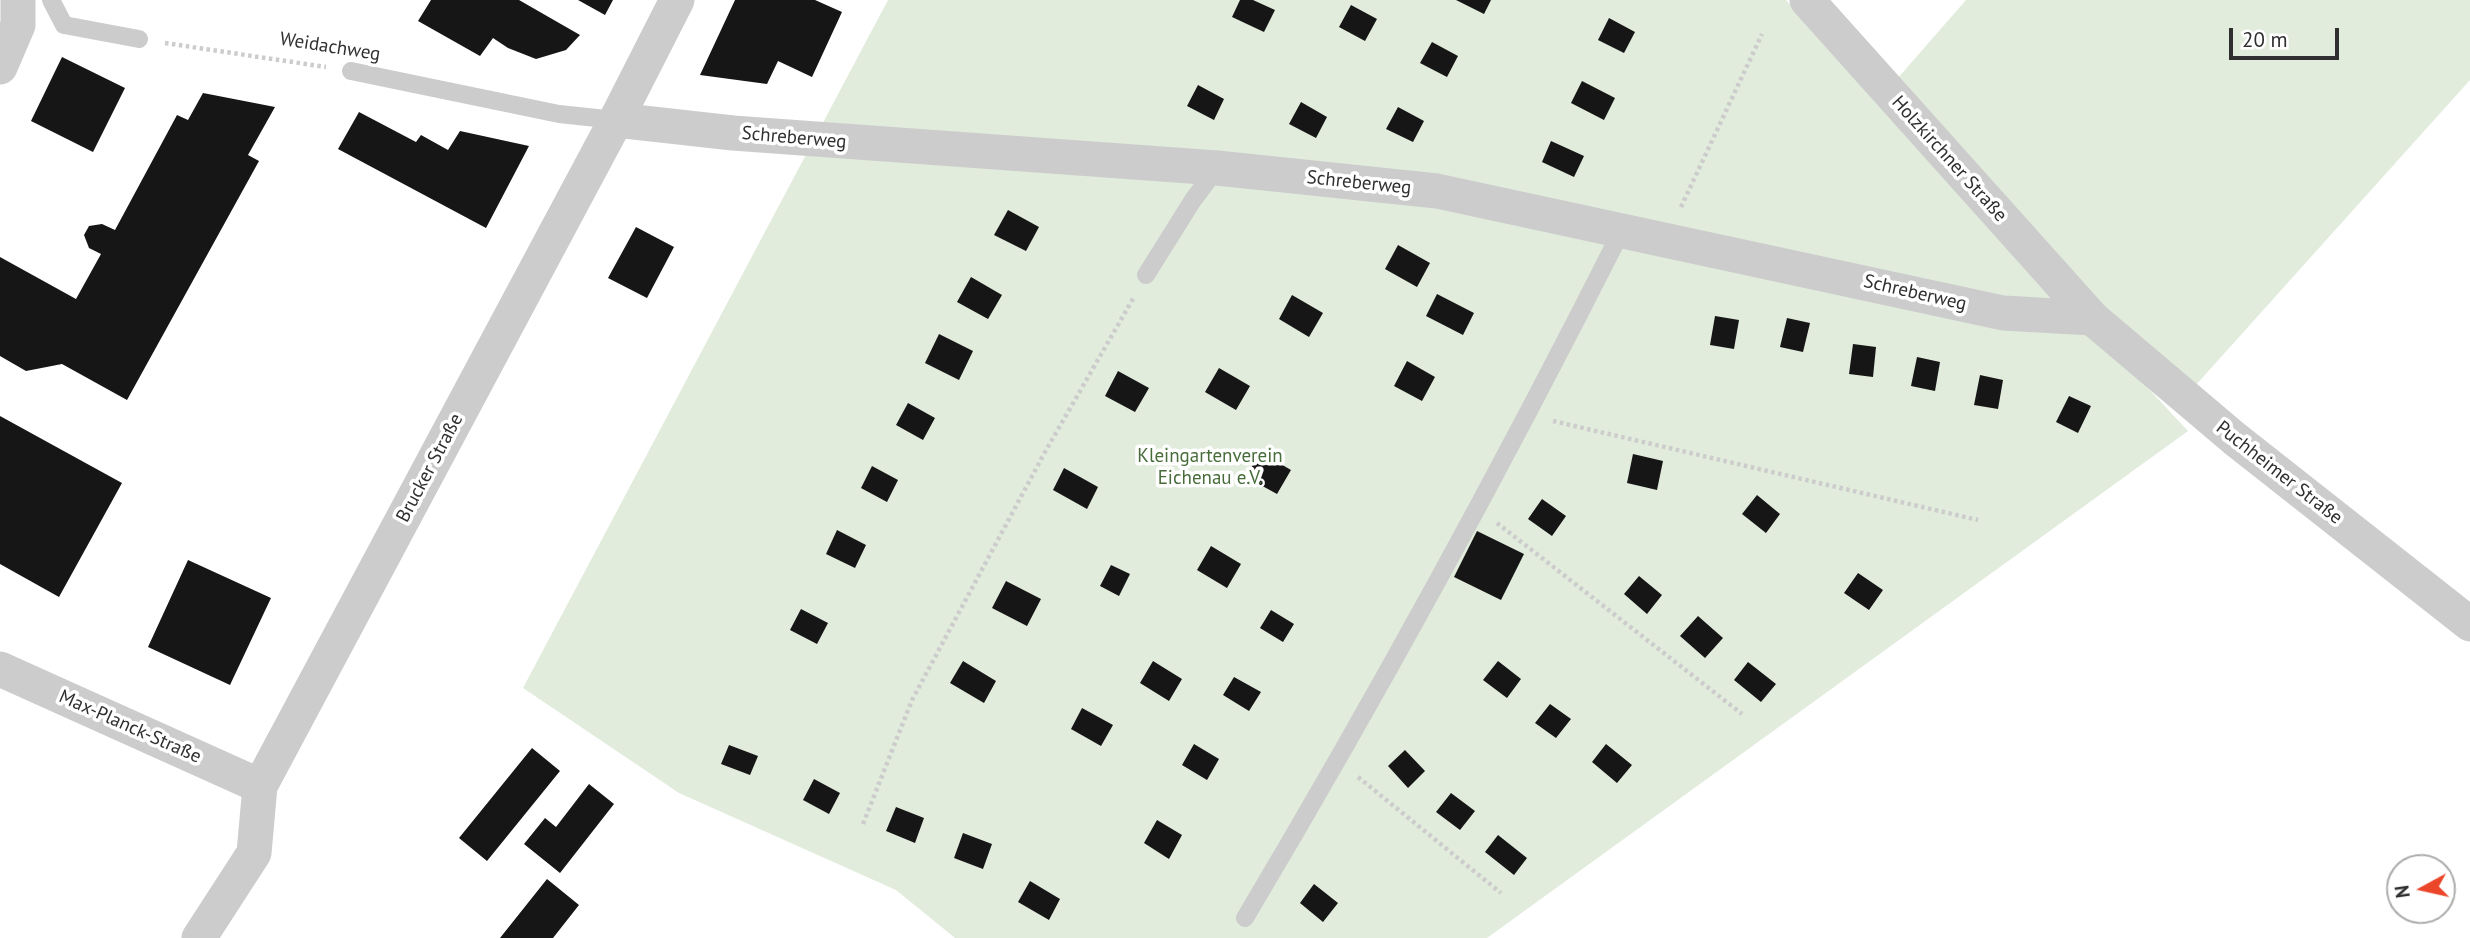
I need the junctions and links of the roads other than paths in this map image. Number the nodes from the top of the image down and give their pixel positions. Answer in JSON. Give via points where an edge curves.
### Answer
{"nodes":[{"id":1,"x":18,"y":0,"type":"edge"},
{"id":2,"x":51,"y":0,"type":"edge"},
{"id":3,"x":677,"y":0,"type":"edge"},
{"id":4,"x":1807,"y":0,"type":"edge"},
{"id":5,"x":139,"y":39,"type":"road end"},
{"id":6,"x":0,"y":67,"type":"edge"},
{"id":7,"x":351,"y":71,"type":"road end"},
{"id":8,"x":616,"y":120,"type":"junction"},
{"id":9,"x":1217,"y":167,"type":"junction"},
{"id":10,"x":1622,"y":230,"type":"junction"},
{"id":11,"x":1146,"y":275,"type":"road end"},
{"id":12,"x":2092,"y":318,"type":"junction"},
{"id":13,"x":2470,"y":624,"type":"edge"},
{"id":14,"x":0,"y":669,"type":"edge"},
{"id":15,"x":260,"y":786,"type":"junction"},
{"id":16,"x":1245,"y":918,"type":"dead end"},
{"id":17,"x":199,"y":938,"type":"edge"}],
"edges":[{"from":1,"to":6,"type":"street","via":[[18,25]]},
{"from":2,"to":5,"type":"lane","via":[[64,25]]},
{"from":3,"to":8,"type":"street","name":"Brucker Straße"},
{"from":4,"to":12,"type":"street","name":"Holzkirchner Straße"},
{"from":7,"to":8,"type":"lane","name":"Weidachweg","via":[[559,114]]},
{"from":8,"to":9,"type":"street","name":"Schreberweg","via":[[775,137]]},
{"from":8,"to":15,"type":"street","name":"Brucker Straße"},
{"from":9,"to":10,"type":"street","name":"Schreberweg","via":[[1437,191]]},
{"from":9,"to":11,"type":"lane"},
{"from":10,"to":12,"type":"street","name":"Schreberweg","via":[[2003,313]]},
{"from":10,"to":16,"type":"lane","via":[[1528,415],[1339,761]]},
{"from":12,"to":13,"type":"street","name":"Puchheimer Straße","via":[[2235,439]]},
{"from":14,"to":15,"type":"street","name":"Max-Planck-Straße"},
{"from":15,"to":17,"type":"street","name":"Brucker Straße","via":[[254,853]]}]}
